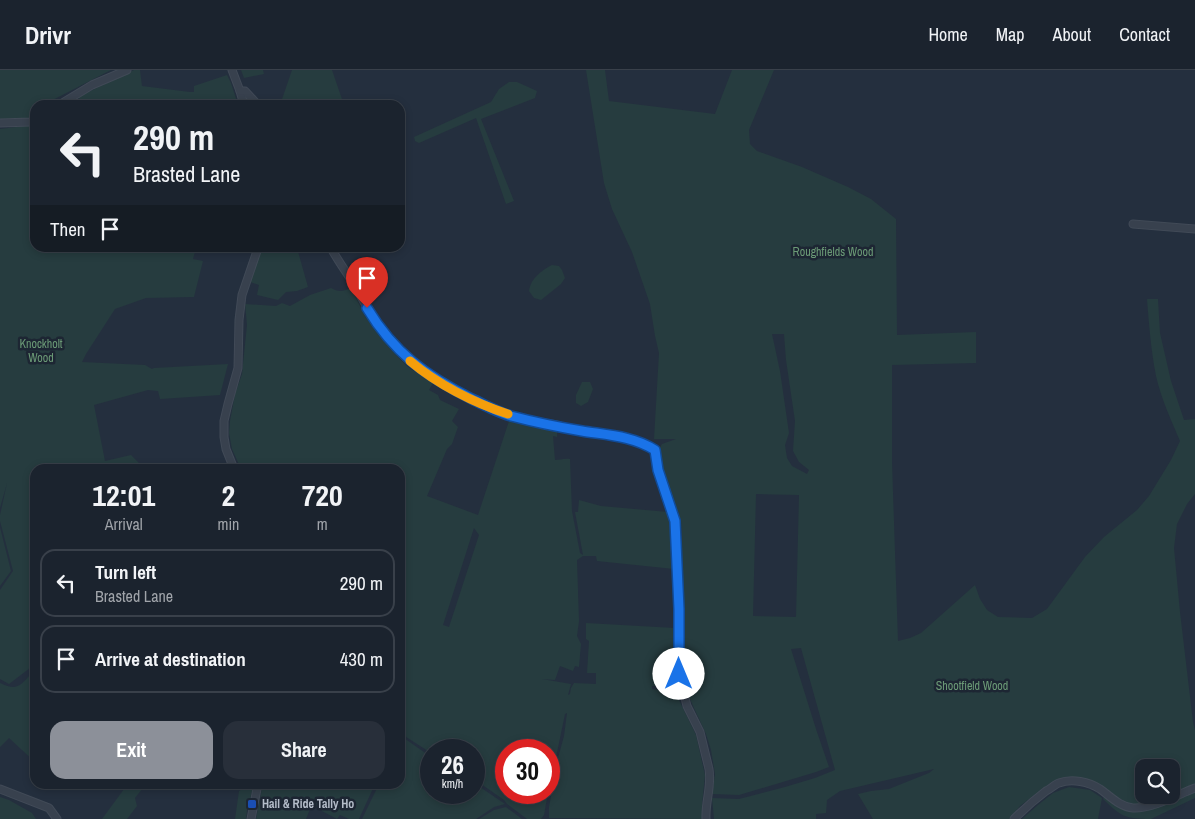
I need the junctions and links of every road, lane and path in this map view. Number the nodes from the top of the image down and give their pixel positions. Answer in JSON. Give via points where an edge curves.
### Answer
{"nodes":[{"id":1,"x":127,"y":70,"type":"edge"},
{"id":2,"x":232,"y":70,"type":"edge"},
{"id":3,"x":240,"y":91,"type":"junction"},
{"id":4,"x":67,"y":100,"type":"edge"},
{"id":5,"x":243,"y":100,"type":"edge"},
{"id":6,"x":254,"y":100,"type":"edge"},
{"id":7,"x":30,"y":122,"type":"edge"},
{"id":8,"x":0,"y":123,"type":"edge"},
{"id":9,"x":1133,"y":224,"type":"dead end"},
{"id":10,"x":1195,"y":229,"type":"edge"},
{"id":11,"x":257,"y":252,"type":"edge"},
{"id":12,"x":333,"y":252,"type":"edge"},
{"id":13,"x":232,"y":464,"type":"edge"},
{"id":14,"x":1195,"y":788,"type":"edge"},
{"id":15,"x":0,"y":789,"type":"edge"},
{"id":16,"x":257,"y":789,"type":"edge"},
{"id":17,"x":57,"y":819,"type":"edge"},
{"id":18,"x":250,"y":819,"type":"edge"},
{"id":19,"x":706,"y":819,"type":"edge"},
{"id":20,"x":1014,"y":819,"type":"edge"}],
"edges":[{"from":1,"to":4,"type":"street"},
{"from":2,"to":3,"type":"street"},
{"from":3,"to":5,"type":"street"},
{"from":3,"to":6,"type":"street","via":[[246,91]]},
{"from":7,"to":8,"type":"street"},
{"from":9,"to":10,"type":"street"},
{"from":11,"to":13,"type":"street","via":[[242,295],[238,368],[224,421],[226,449]]},
{"from":12,"to":19,"type":"street","via":[[388,339],[408,360],[438,381],[510,415],[640,442],[655,450],[658,470],[675,521],[679,674],[687,706],[700,732],[709,769]]},
{"from":14,"to":20,"type":"street","via":[[1154,804],[1131,808],[1089,784],[1077,781],[1058,783]]},
{"from":15,"to":17,"type":"street","via":[[49,808]]},
{"from":16,"to":18,"type":"street"}]}
